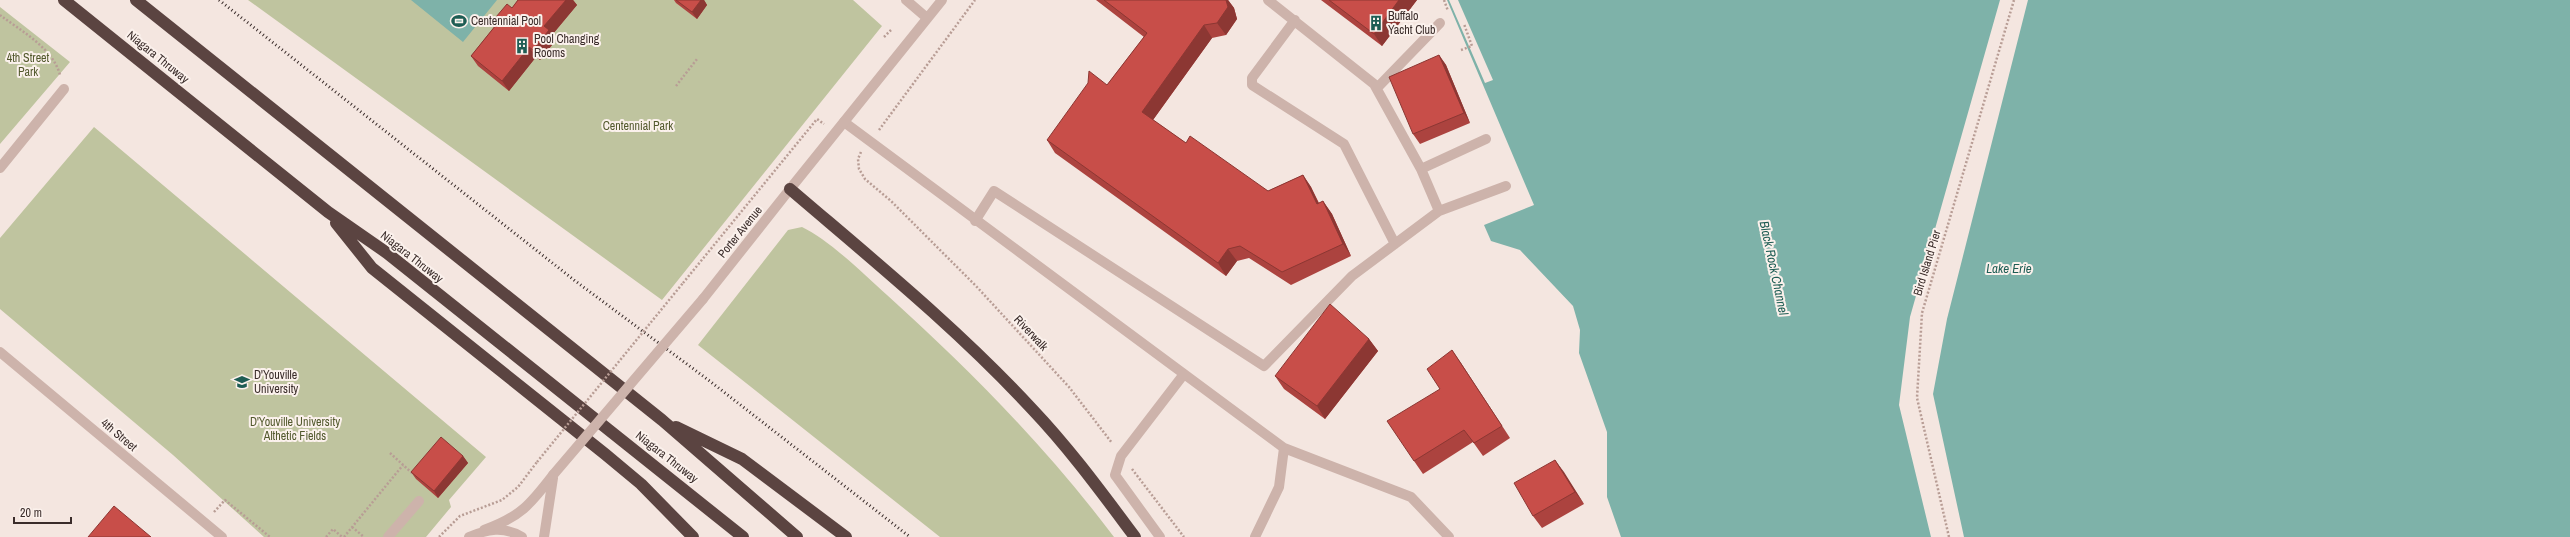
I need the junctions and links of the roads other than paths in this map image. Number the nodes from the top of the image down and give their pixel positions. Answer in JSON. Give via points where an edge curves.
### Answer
{"nodes":[{"id":1,"x":64,"y":0,"type":"edge"},
{"id":2,"x":136,"y":0,"type":"edge"},
{"id":3,"x":906,"y":0,"type":"edge"},
{"id":4,"x":942,"y":0,"type":"edge"},
{"id":5,"x":1268,"y":0,"type":"edge"},
{"id":6,"x":927,"y":18,"type":"junction"},
{"id":7,"x":1295,"y":20,"type":"junction"},
{"id":8,"x":1440,"y":24,"type":"dead end"},
{"id":9,"x":1377,"y":88,"type":"junction"},
{"id":10,"x":64,"y":89,"type":"road end"},
{"id":11,"x":844,"y":122,"type":"junction"},
{"id":12,"x":1486,"y":139,"type":"dead end"},
{"id":13,"x":0,"y":168,"type":"edge"},
{"id":14,"x":1421,"y":169,"type":"junction"},
{"id":15,"x":1506,"y":186,"type":"dead end"},
{"id":16,"x":790,"y":189,"type":"junction"},
{"id":17,"x":328,"y":212,"type":"junction"},
{"id":18,"x":1439,"y":212,"type":"junction"},
{"id":19,"x":975,"y":221,"type":"junction"},
{"id":20,"x":1396,"y":244,"type":"junction"},
{"id":21,"x":0,"y":352,"type":"edge"},
{"id":22,"x":1184,"y":374,"type":"junction"},
{"id":23,"x":662,"y":420,"type":"junction"},
{"id":24,"x":1284,"y":448,"type":"junction"},
{"id":25,"x":553,"y":475,"type":"junction"},
{"id":26,"x":419,"y":501,"type":"dead end"},
{"id":27,"x":484,"y":530,"type":"junction"},
{"id":28,"x":222,"y":537,"type":"edge"},
{"id":29,"x":388,"y":537,"type":"edge"},
{"id":30,"x":469,"y":537,"type":"edge"},
{"id":31,"x":522,"y":537,"type":"edge"},
{"id":32,"x":544,"y":537,"type":"edge"},
{"id":33,"x":693,"y":537,"type":"edge"},
{"id":34,"x":743,"y":537,"type":"edge"},
{"id":35,"x":797,"y":537,"type":"edge"},
{"id":36,"x":846,"y":537,"type":"edge"},
{"id":37,"x":1135,"y":537,"type":"edge"},
{"id":38,"x":1160,"y":537,"type":"edge"},
{"id":39,"x":1255,"y":537,"type":"edge"},
{"id":40,"x":1449,"y":537,"type":"edge"}],
"edges":[{"from":1,"to":17,"type":"highway","name":"Niagara Thruway"},
{"from":2,"to":23,"type":"highway","name":"Niagara Thruway"},
{"from":3,"to":6,"type":"street"},
{"from":4,"to":6,"type":"street","name":"Porter Avenue"},
{"from":5,"to":7,"type":"street"},
{"from":6,"to":11,"type":"street","name":"Porter Avenue"},
{"from":7,"to":9,"type":"street","via":[[1367,76]]},
{"from":7,"to":20,"type":"street","via":[[1252,78],[1252,85],[1344,144]]},
{"from":8,"to":9,"type":"street"},
{"from":9,"to":14,"type":"street"},
{"from":10,"to":13,"type":"street"},
{"from":11,"to":16,"type":"street","name":"Porter Avenue"},
{"from":11,"to":19,"type":"street"},
{"from":12,"to":14,"type":"street"},
{"from":14,"to":18,"type":"street"},
{"from":15,"to":18,"type":"street"},
{"from":16,"to":25,"type":"street","name":"Porter Avenue","bridge":true,"via":[[703,299]]},
{"from":16,"to":37,"type":"highway","via":[[971,347],[1032,409],[1079,462]]},
{"from":17,"to":33,"type":"highway","via":[[372,268],[641,484]]},
{"from":17,"to":34,"type":"highway","name":"Niagara Thruway","via":[[387,253]]},
{"from":18,"to":20,"type":"street"},
{"from":19,"to":20,"type":"street","via":[[994,191],[1264,366],[1352,276]]},
{"from":19,"to":22,"type":"street"},
{"from":21,"to":28,"type":"street","name":"4th Street"},
{"from":22,"to":24,"type":"street"},
{"from":22,"to":38,"type":"street","via":[[1122,456],[1115,475]]},
{"from":23,"to":35,"type":"highway","name":"Niagara Thruway"},
{"from":23,"to":36,"type":"highway","via":[[742,460]]},
{"from":24,"to":39,"type":"street","via":[[1279,487]]},
{"from":24,"to":40,"type":"street","via":[[1411,497]]},
{"from":25,"to":27,"type":"street","name":"Porter Avenue","via":[[536,497],[513,518]]},
{"from":25,"to":32,"type":"street"},
{"from":26,"to":29,"type":"street"},
{"from":27,"to":30,"type":"street","name":"Porter Avenue"},
{"from":27,"to":31,"type":"street","name":"Porter Avenue","via":[[500,529]]}]}
